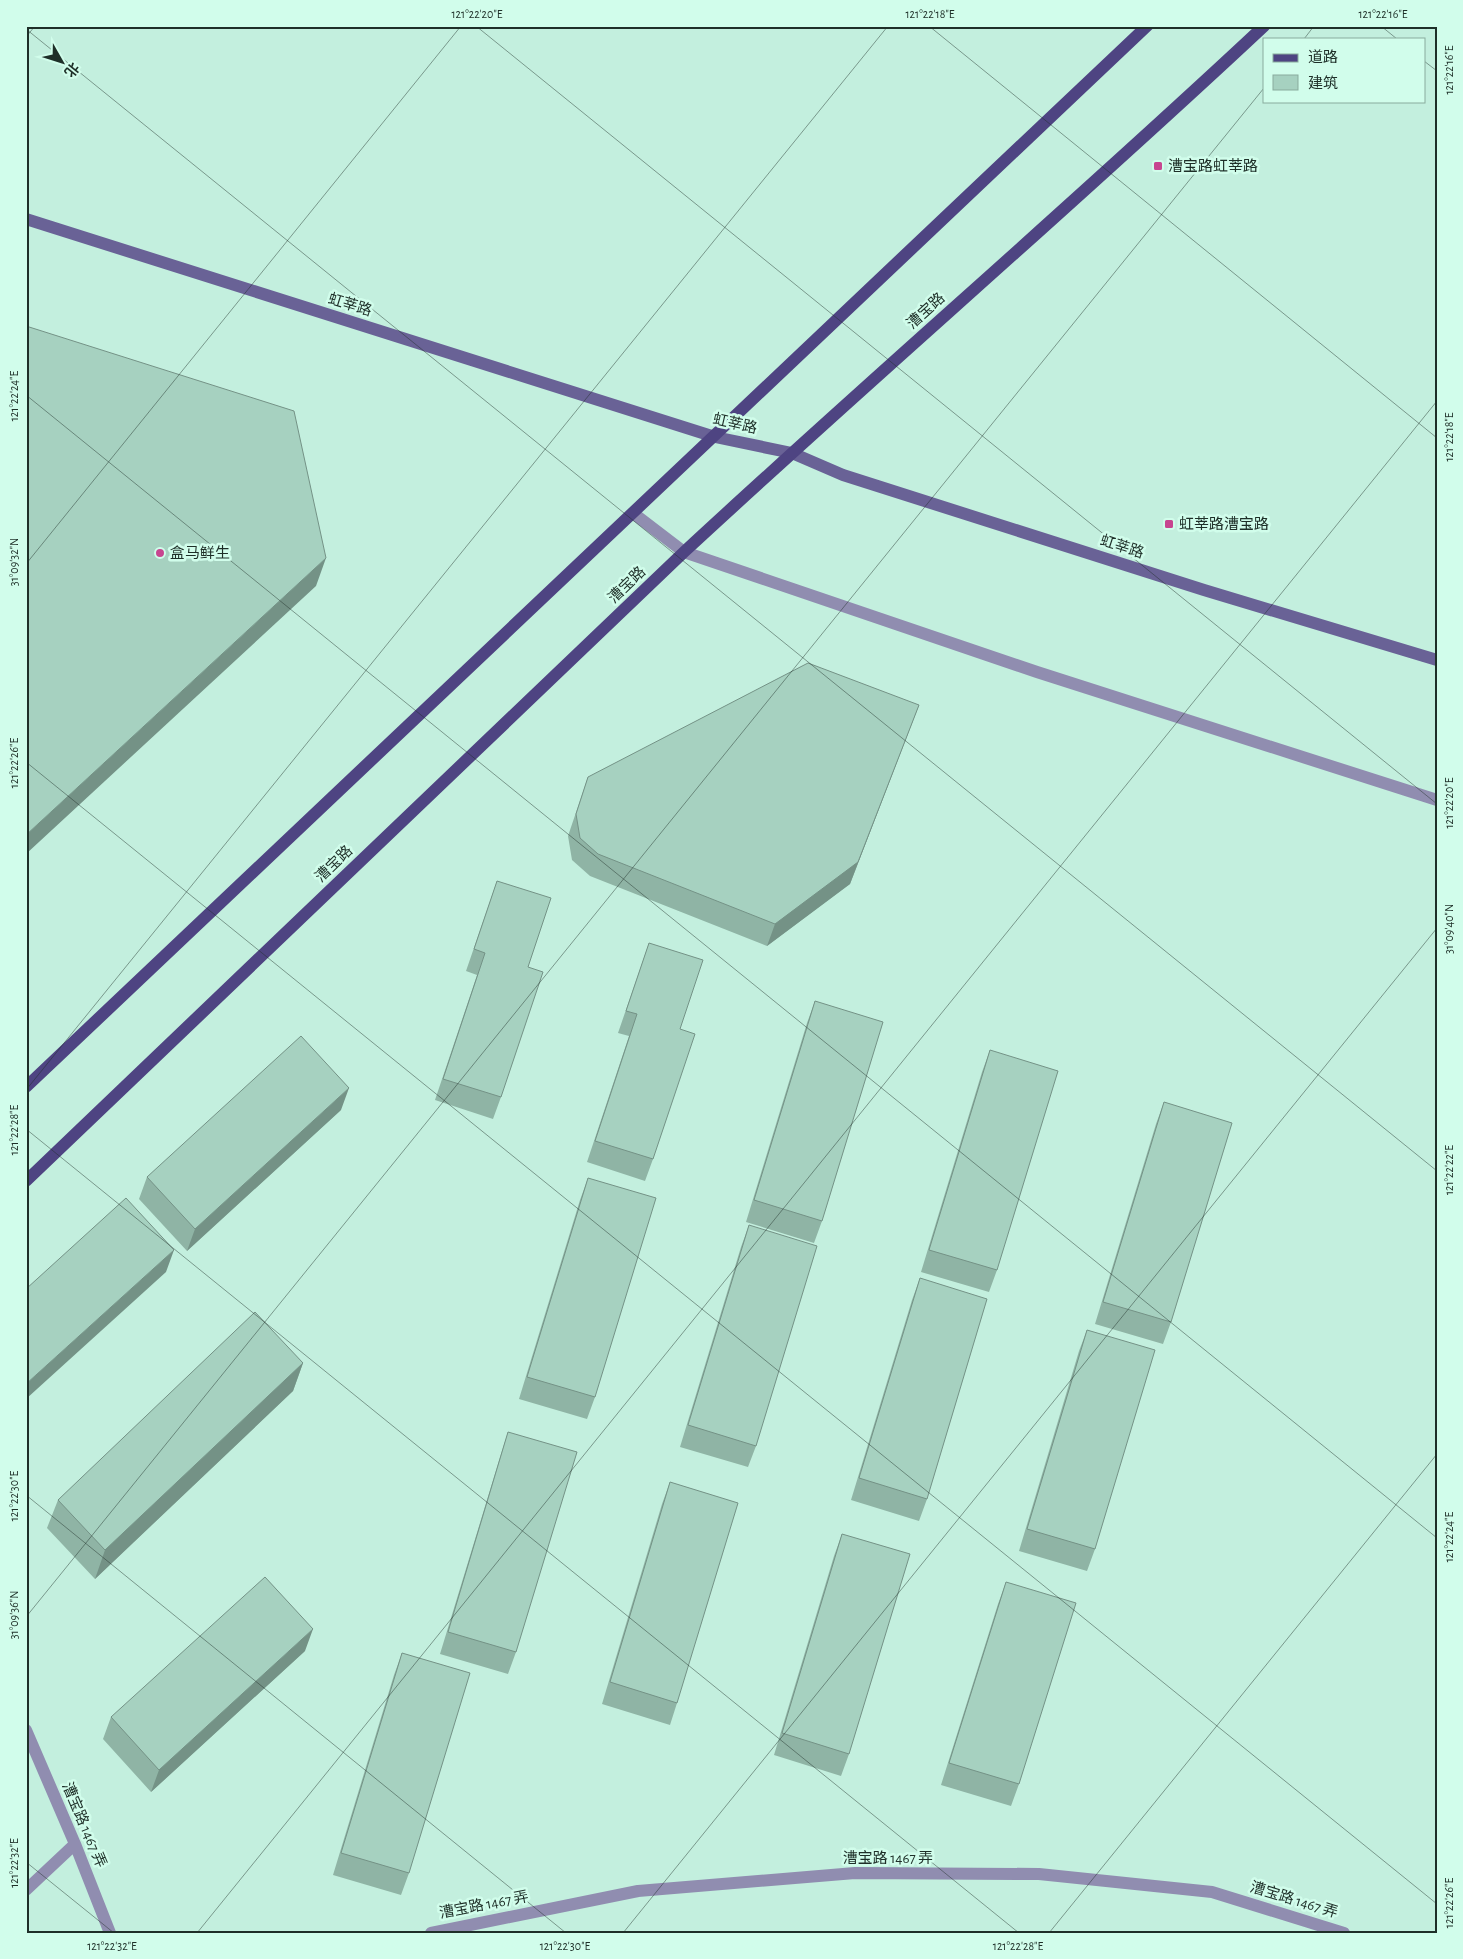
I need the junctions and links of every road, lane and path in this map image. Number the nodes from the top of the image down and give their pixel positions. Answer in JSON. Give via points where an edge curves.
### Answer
{"nodes":[{"id":1,"x":1147,"y":26,"type":"edge"},
{"id":2,"x":1264,"y":26,"type":"edge"},
{"id":3,"x":26,"y":219,"type":"edge"},
{"id":4,"x":715,"y":437,"type":"junction"},
{"id":5,"x":792,"y":453,"type":"junction"},
{"id":6,"x":634,"y":513,"type":"junction"},
{"id":7,"x":684,"y":552,"type":"junction"},
{"id":8,"x":1437,"y":660,"type":"edge"},
{"id":9,"x":1437,"y":800,"type":"edge"},
{"id":10,"x":26,"y":1087,"type":"edge"},
{"id":11,"x":26,"y":1181,"type":"edge"},
{"id":12,"x":26,"y":1730,"type":"edge"},
{"id":13,"x":76,"y":1844,"type":"junction"},
{"id":14,"x":26,"y":1890,"type":"edge"},
{"id":15,"x":110,"y":1933,"type":"edge"},
{"id":16,"x":431,"y":1933,"type":"edge"},
{"id":17,"x":1344,"y":1933,"type":"edge"}],
"edges":[{"from":1,"to":4,"type":"main road"},
{"from":2,"to":5,"type":"main road","name":"漕宝路","via":[[1140,142]]},
{"from":3,"to":4,"type":"street","name":"虹莘路"},
{"from":4,"to":5,"type":"street","name":"虹莘路"},
{"from":4,"to":6,"type":"main road"},
{"from":5,"to":7,"type":"main road","name":"漕宝路"},
{"from":5,"to":8,"type":"street","name":"虹莘路","via":[[852,478]]},
{"from":6,"to":7,"type":"street"},
{"from":6,"to":10,"type":"main road"},
{"from":7,"to":9,"type":"street","via":[[1037,672]]},
{"from":7,"to":11,"type":"main road","name":"漕宝路"},
{"from":12,"to":13,"type":"street","name":"漕宝路 1467 弄"},
{"from":13,"to":14,"type":"street"},
{"from":13,"to":15,"type":"street","name":"漕宝路 1467 弄"},
{"from":16,"to":17,"type":"street","name":"漕宝路 1467 弄","via":[[638,1891],[855,1873],[1039,1874],[1212,1892]]}]}
